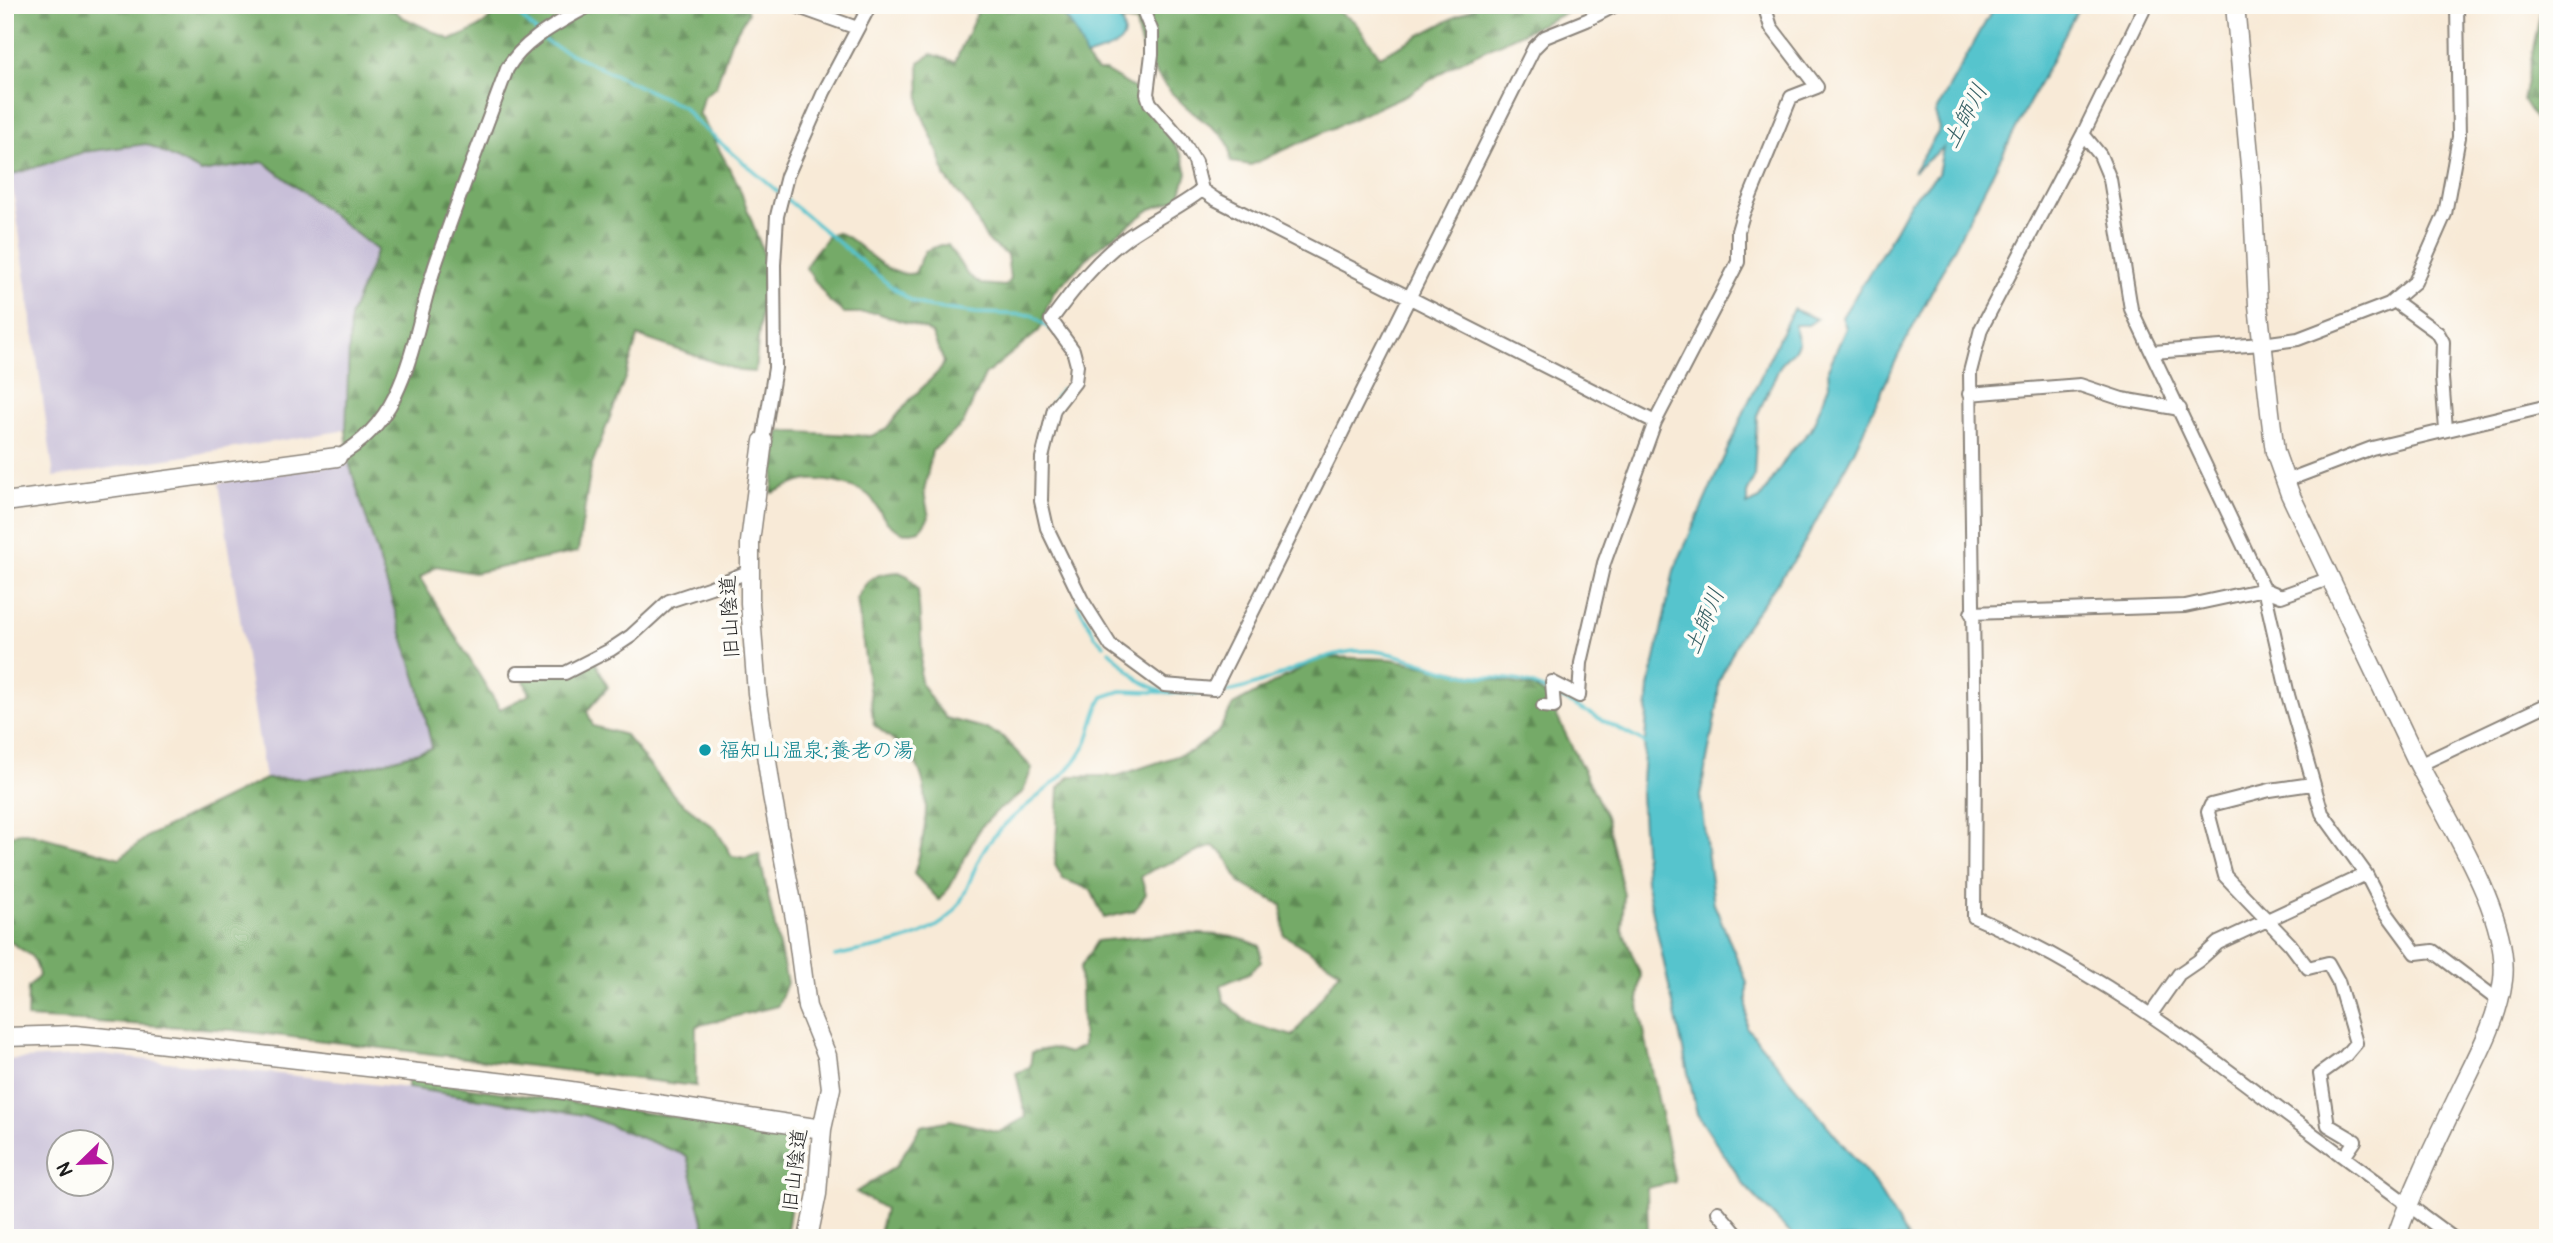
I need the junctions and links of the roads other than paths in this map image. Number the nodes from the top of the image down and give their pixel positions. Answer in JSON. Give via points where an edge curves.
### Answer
{"nodes":[{"id":1,"x":590,"y":5,"type":"edge"},
{"id":2,"x":793,"y":5,"type":"edge"},
{"id":3,"x":870,"y":5,"type":"edge"},
{"id":4,"x":1141,"y":5,"type":"edge"},
{"id":5,"x":1616,"y":5,"type":"edge"},
{"id":6,"x":1764,"y":5,"type":"edge"},
{"id":7,"x":2146,"y":5,"type":"edge"},
{"id":8,"x":2235,"y":5,"type":"edge"},
{"id":9,"x":2456,"y":5,"type":"edge"},
{"id":10,"x":857,"y":27,"type":"junction"},
{"id":11,"x":2083,"y":134,"type":"junction"},
{"id":12,"x":1202,"y":190,"type":"junction"},
{"id":13,"x":1410,"y":296,"type":"junction"},
{"id":14,"x":2394,"y":301,"type":"junction"},
{"id":15,"x":2262,"y":344,"type":"junction"},
{"id":16,"x":2152,"y":352,"type":"junction"},
{"id":17,"x":1969,"y":394,"type":"junction"},
{"id":18,"x":2548,"y":406,"type":"edge"},
{"id":19,"x":2180,"y":409,"type":"junction"},
{"id":20,"x":1655,"y":422,"type":"junction"},
{"id":21,"x":2446,"y":429,"type":"junction"},
{"id":22,"x":763,"y":441,"type":"joint"},
{"id":23,"x":337,"y":457,"type":"joint"},
{"id":24,"x":2286,"y":481,"type":"junction"},
{"id":25,"x":5,"y":502,"type":"edge"},
{"id":26,"x":750,"y":571,"type":"junction"},
{"id":27,"x":2331,"y":578,"type":"junction"},
{"id":28,"x":2264,"y":589,"type":"junction"},
{"id":29,"x":1972,"y":613,"type":"junction"},
{"id":30,"x":517,"y":673,"type":"dead end"},
{"id":31,"x":2548,"y":704,"type":"edge"},
{"id":32,"x":1543,"y":706,"type":"dead end"},
{"id":33,"x":2419,"y":765,"type":"junction"},
{"id":34,"x":2312,"y":784,"type":"junction"},
{"id":35,"x":2366,"y":874,"type":"junction"},
{"id":36,"x":2266,"y":922,"type":"junction"},
{"id":37,"x":2498,"y":1001,"type":"junction"},
{"id":38,"x":2151,"y":1014,"type":"junction"},
{"id":39,"x":5,"y":1037,"type":"edge"},
{"id":40,"x":822,"y":1129,"type":"junction"},
{"id":41,"x":2344,"y":1157,"type":"junction"},
{"id":42,"x":2408,"y":1203,"type":"junction"},
{"id":43,"x":1718,"y":1212,"type":"dead end"},
{"id":44,"x":808,"y":1238,"type":"edge"},
{"id":45,"x":1740,"y":1238,"type":"edge"},
{"id":46,"x":2396,"y":1238,"type":"edge"},
{"id":47,"x":2453,"y":1238,"type":"edge"}],
"edges":[{"from":1,"to":23,"type":"street","via":[[514,56],[433,271],[404,380],[379,423],[358,446]]},
{"from":2,"to":10,"type":"street"},
{"from":3,"to":10,"type":"street","name":"旧山陰道"},
{"from":4,"to":12,"type":"street","via":[[1152,32],[1150,103],[1182,140],[1195,162]]},
{"from":5,"to":13,"type":"street","via":[[1545,37],[1534,48]]},
{"from":6,"to":20,"type":"street","via":[[1771,27],[1817,87],[1791,97],[1783,113],[1743,214],[1738,262]]},
{"from":7,"to":11,"type":"street"},
{"from":8,"to":15,"type":"street"},
{"from":9,"to":14,"type":"street","via":[[2459,137],[2445,214],[2415,282]]},
{"from":10,"to":22,"type":"street","name":"旧山陰道","via":[[787,176],[777,216],[775,368]]},
{"from":11,"to":16,"type":"street","via":[[2100,155],[2110,179],[2131,309]]},
{"from":11,"to":17,"type":"street","via":[[1982,329]]},
{"from":12,"to":13,"type":"street"},
{"from":12,"to":13,"type":"street","via":[[1128,237],[1088,273],[1051,320],[1073,351],[1077,365],[1075,382],[1054,409],[1042,458],[1041,501],[1047,528],[1082,600],[1111,646],[1164,685],[1213,689]]},
{"from":13,"to":20,"type":"street"},
{"from":14,"to":15,"type":"street","via":[[2298,339]]},
{"from":14,"to":21,"type":"street","via":[[2438,333],[2443,342]]},
{"from":15,"to":16,"type":"street"},
{"from":15,"to":24,"type":"street","via":[[2275,452]]},
{"from":16,"to":19,"type":"street"},
{"from":17,"to":19,"type":"street","via":[[2080,385],[2122,400]]},
{"from":17,"to":29,"type":"street"},
{"from":18,"to":21,"type":"street"},
{"from":19,"to":28,"type":"street"},
{"from":20,"to":32,"type":"street","via":[[1604,563],[1581,663],[1579,696],[1552,682],[1554,707]]},
{"from":21,"to":24,"type":"street","via":[[2372,448]]},
{"from":22,"to":26,"type":"street","name":"旧山陰道"},
{"from":23,"to":25,"type":"street"},
{"from":24,"to":27,"type":"street"},
{"from":26,"to":30,"type":"street","via":[[669,601],[631,636],[565,673]]},
{"from":26,"to":40,"type":"street","name":"旧山陰道","via":[[757,693],[772,794],[807,1007],[829,1067],[831,1088]]},
{"from":27,"to":28,"type":"street","via":[[2281,596]]},
{"from":27,"to":33,"type":"street"},
{"from":28,"to":29,"type":"street","via":[[2185,606]]},
{"from":28,"to":34,"type":"street"},
{"from":29,"to":38,"type":"street","via":[[1974,917],[2070,963]]},
{"from":31,"to":33,"type":"street"},
{"from":33,"to":37,"type":"street","via":[[2491,910],[2502,947]]},
{"from":34,"to":35,"type":"street","via":[[2322,813]]},
{"from":34,"to":36,"type":"street","via":[[2211,805],[2208,812],[2225,876]]},
{"from":35,"to":36,"type":"street"},
{"from":35,"to":37,"type":"street","via":[[2385,911],[2416,953],[2433,951]]},
{"from":36,"to":38,"type":"street","via":[[2218,943],[2179,974]]},
{"from":36,"to":41,"type":"street","via":[[2308,968],[2328,962],[2338,982],[2356,1043],[2320,1074],[2328,1125],[2355,1142]]},
{"from":37,"to":42,"type":"street","via":[[2493,1021]]},
{"from":38,"to":41,"type":"street"},
{"from":39,"to":40,"type":"street","via":[[75,1035],[148,1042],[551,1088]]},
{"from":40,"to":44,"type":"street","name":"旧山陰道"},
{"from":41,"to":42,"type":"street"},
{"from":42,"to":46,"type":"street"},
{"from":42,"to":47,"type":"street"},
{"from":43,"to":45,"type":"street"}]}
